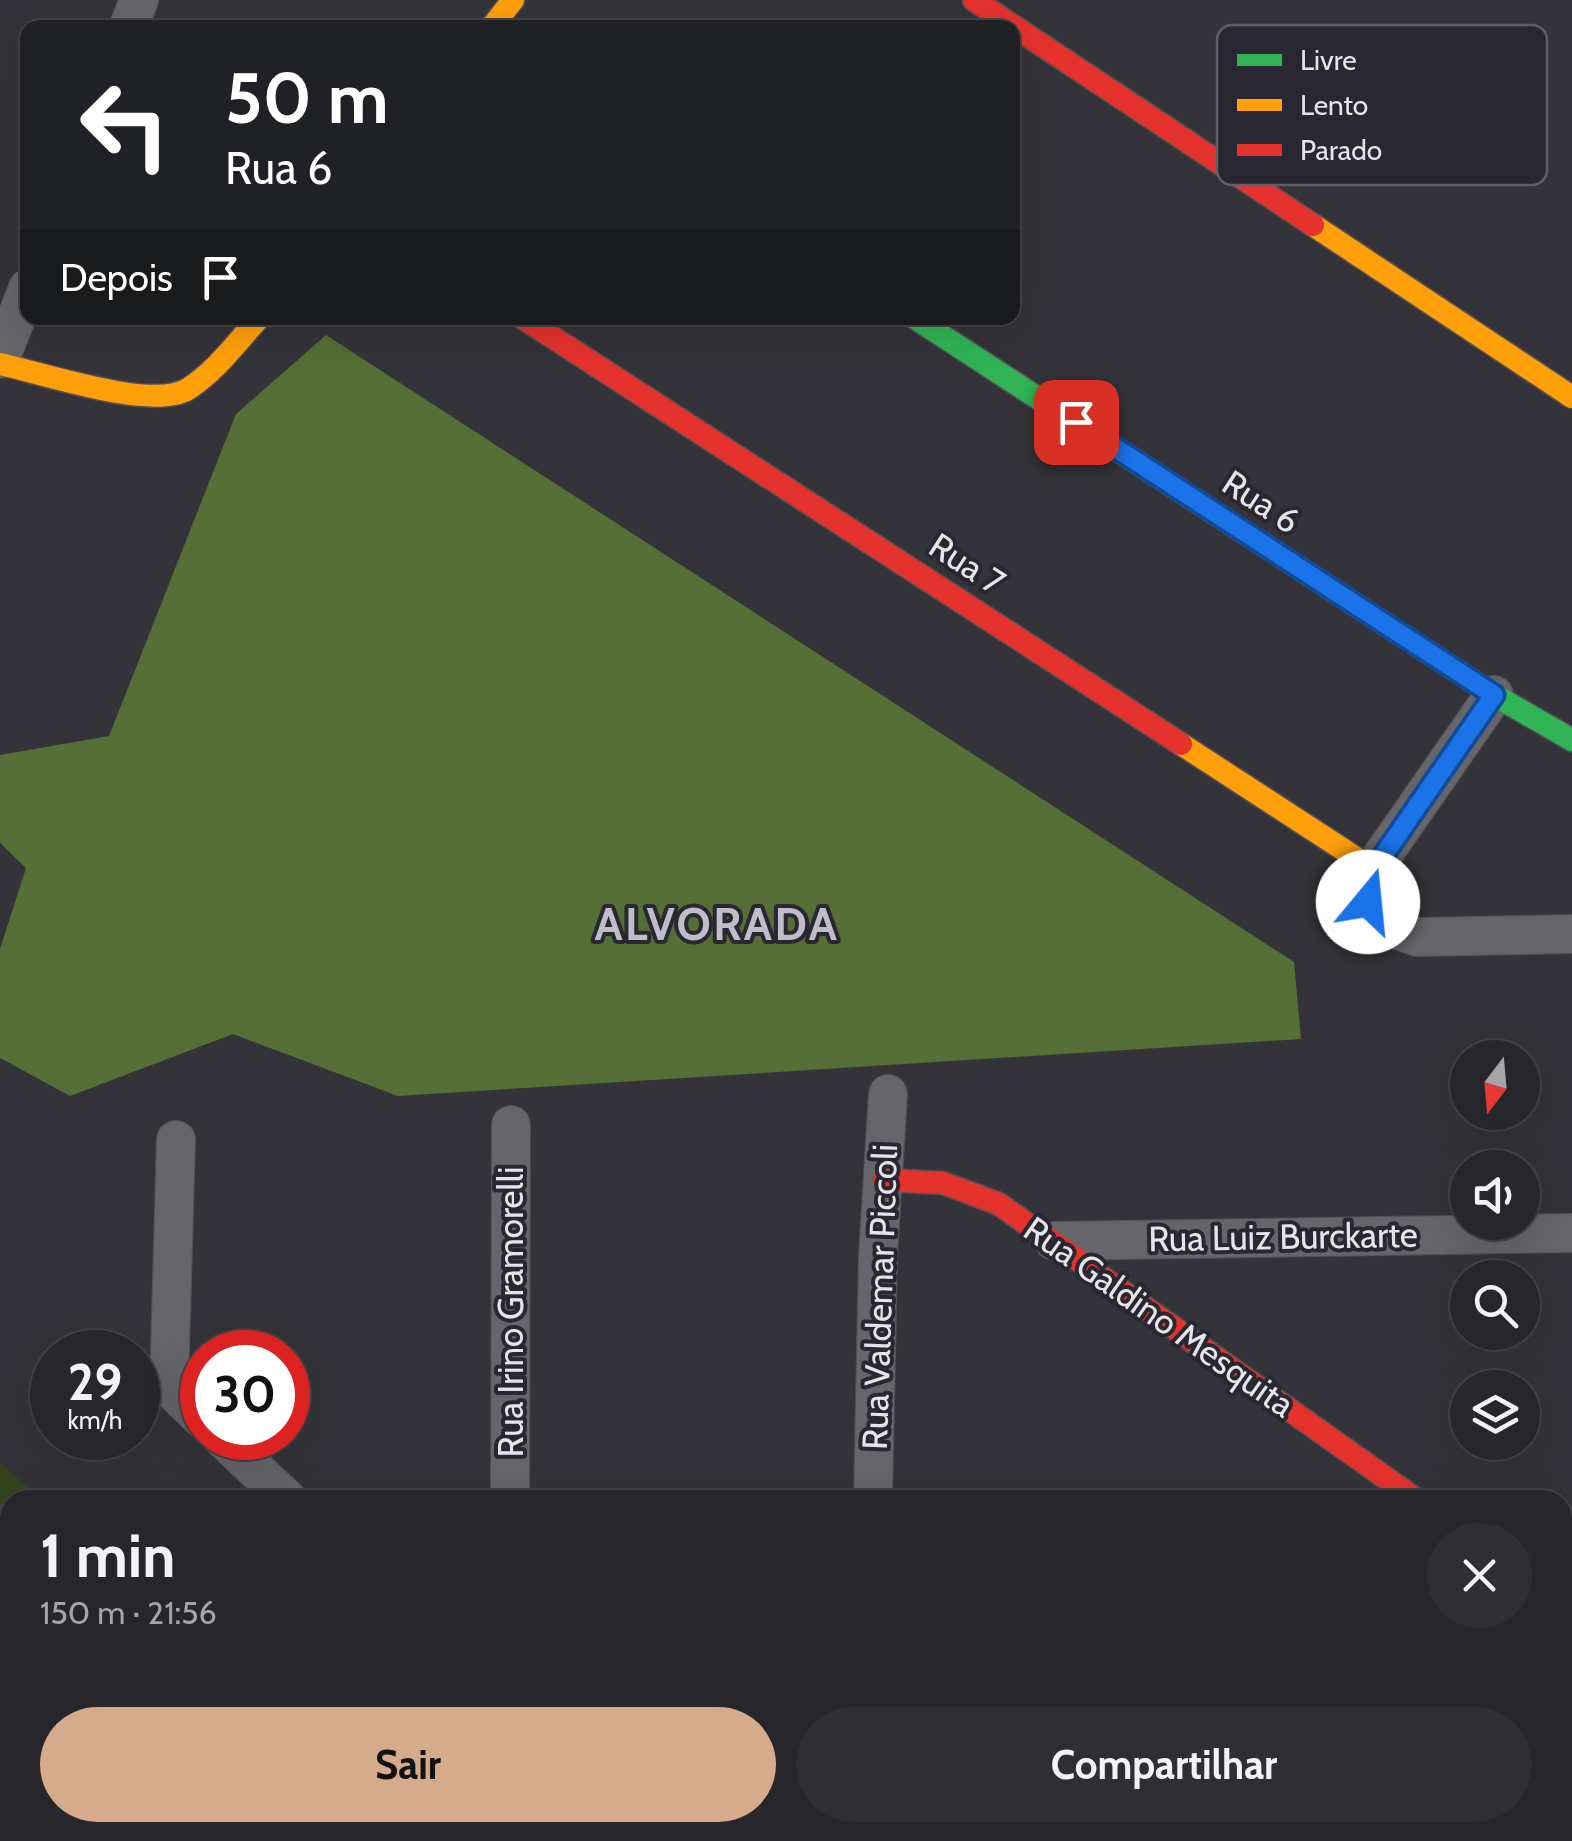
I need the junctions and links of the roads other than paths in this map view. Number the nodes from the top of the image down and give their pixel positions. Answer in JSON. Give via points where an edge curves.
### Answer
{"nodes":[{"id":1,"x":513,"y":0,"type":"edge"},
{"id":2,"x":974,"y":0,"type":"edge"},
{"id":3,"x":497,"y":20,"type":"edge"},
{"id":4,"x":1004,"y":20,"type":"edge"},
{"id":5,"x":1020,"y":31,"type":"edge"},
{"id":6,"x":1217,"y":161,"type":"edge"},
{"id":7,"x":1253,"y":185,"type":"edge"},
{"id":8,"x":20,"y":309,"type":"edge"},
{"id":9,"x":253,"y":325,"type":"edge"},
{"id":10,"x":534,"y":325,"type":"edge"},
{"id":11,"x":926,"y":325,"type":"edge"},
{"id":12,"x":0,"y":361,"type":"edge"},
{"id":13,"x":1572,"y":397,"type":"edge"},
{"id":14,"x":1494,"y":695,"type":"junction"},
{"id":15,"x":1572,"y":740,"type":"edge"},
{"id":16,"x":1374,"y":869,"type":"junction"},
{"id":17,"x":1572,"y":934,"type":"edge"},
{"id":18,"x":888,"y":1094,"type":"dead end"},
{"id":19,"x":511,"y":1125,"type":"dead end"},
{"id":20,"x":176,"y":1140,"type":"dead end"},
{"id":21,"x":884,"y":1180,"type":"junction"},
{"id":22,"x":1572,"y":1233,"type":"edge"},
{"id":23,"x":1054,"y":1240,"type":"junction"},
{"id":24,"x":180,"y":1398,"type":"edge"},
{"id":25,"x":245,"y":1460,"type":"edge"},
{"id":26,"x":277,"y":1490,"type":"edge"},
{"id":27,"x":510,"y":1490,"type":"edge"},
{"id":28,"x":873,"y":1490,"type":"edge"},
{"id":29,"x":1402,"y":1490,"type":"edge"}],
"edges":[{"from":1,"to":3,"type":"street"},
{"from":2,"to":4,"type":"street"},
{"from":5,"to":6,"type":"street"},
{"from":7,"to":13,"type":"street"},
{"from":8,"to":12,"type":"street"},
{"from":9,"to":12,"type":"street","via":[[185,391],[155,398]]},
{"from":10,"to":16,"type":"street","name":"Rua 7"},
{"from":11,"to":14,"type":"street","name":"Rua 6"},
{"from":14,"to":15,"type":"street","name":"Rua 6"},
{"from":14,"to":16,"type":"street"},
{"from":16,"to":17,"type":"street","via":[[1368,902],[1389,927],[1417,936]]},
{"from":18,"to":21,"type":"street","name":"Rua Valdemar Piccoli"},
{"from":19,"to":27,"type":"street","name":"Rua Irino Gramorelli"},
{"from":20,"to":24,"type":"street","via":[[169,1388]]},
{"from":21,"to":23,"type":"street","name":"Rua Galdino Mesquita","via":[[936,1179],[965,1187]]},
{"from":21,"to":28,"type":"street","name":"Rua Valdemar Piccoli"},
{"from":22,"to":23,"type":"street","name":"Rua Luiz Burckarte"},
{"from":23,"to":29,"type":"street","name":"Rua Galdino Mesquita"},
{"from":25,"to":26,"type":"street"}]}
